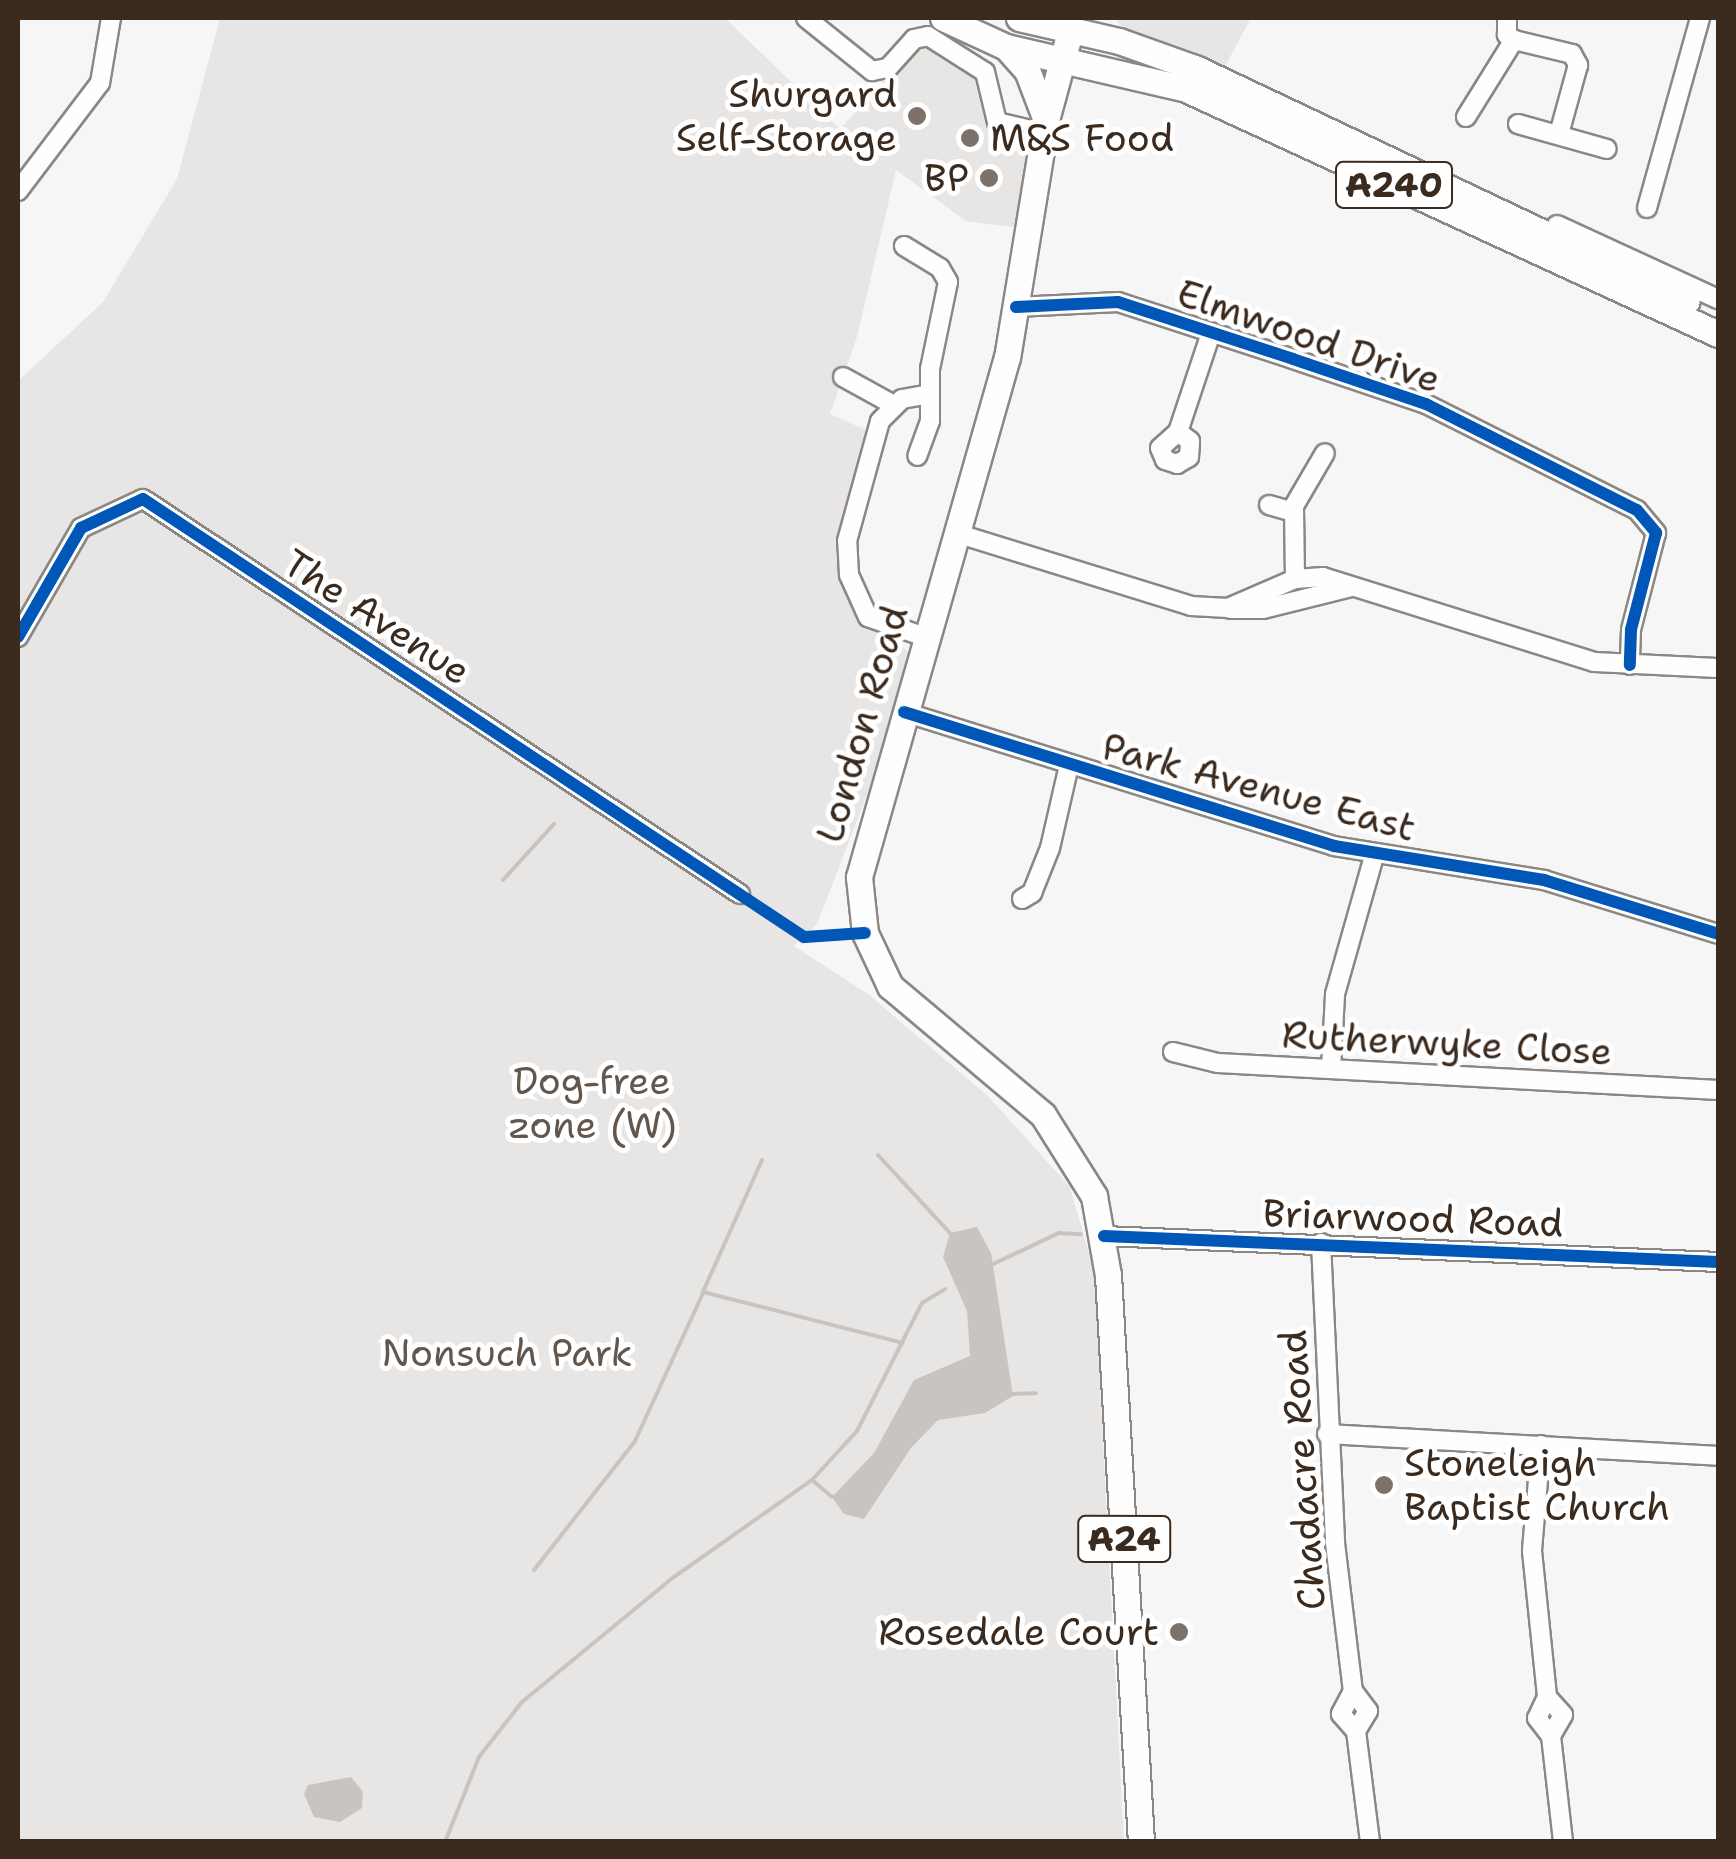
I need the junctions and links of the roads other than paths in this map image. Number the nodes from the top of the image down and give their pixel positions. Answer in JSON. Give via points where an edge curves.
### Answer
{"nodes":[{"id":1,"x":111,"y":18,"type":"edge"},
{"id":2,"x":806,"y":18,"type":"edge"},
{"id":3,"x":944,"y":18,"type":"edge"},
{"id":4,"x":979,"y":18,"type":"edge"},
{"id":5,"x":1019,"y":18,"type":"edge"},
{"id":6,"x":1508,"y":18,"type":"edge"},
{"id":7,"x":1700,"y":18,"type":"edge"},
{"id":8,"x":1071,"y":28,"type":"junction"},
{"id":9,"x":1514,"y":40,"type":"junction"},
{"id":10,"x":1006,"y":47,"type":"junction"},
{"id":11,"x":1061,"y":59,"type":"junction"},
{"id":12,"x":1153,"y":77,"type":"junction"},
{"id":13,"x":1466,"y":117,"type":"dead end"},
{"id":14,"x":1518,"y":124,"type":"dead end"},
{"id":15,"x":1045,"y":126,"type":"junction"},
{"id":16,"x":1559,"y":134,"type":"junction"},
{"id":17,"x":1607,"y":149,"type":"dead end"},
{"id":18,"x":18,"y":191,"type":"edge"},
{"id":19,"x":1647,"y":208,"type":"dead end"},
{"id":20,"x":1556,"y":226,"type":"dead end"},
{"id":21,"x":904,"y":246,"type":"dead end"},
{"id":22,"x":1718,"y":299,"type":"edge"},
{"id":23,"x":1016,"y":308,"type":"junction"},
{"id":24,"x":1718,"y":316,"type":"edge"},
{"id":25,"x":1212,"y":333,"type":"junction"},
{"id":26,"x":1718,"y":334,"type":"edge"},
{"id":27,"x":843,"y":377,"type":"dead end"},
{"id":28,"x":930,"y":394,"type":"junction"},
{"id":29,"x":894,"y":405,"type":"junction"},
{"id":30,"x":1178,"y":432,"type":"dead end"},
{"id":31,"x":1325,"y":453,"type":"dead end"},
{"id":32,"x":917,"y":456,"type":"dead end"},
{"id":33,"x":1270,"y":505,"type":"dead end"},
{"id":34,"x":1294,"y":512,"type":"junction"},
{"id":35,"x":958,"y":534,"type":"junction"},
{"id":36,"x":1295,"y":579,"type":"junction"},
{"id":37,"x":1361,"y":586,"type":"junction"},
{"id":38,"x":1228,"y":608,"type":"junction"},
{"id":39,"x":18,"y":637,"type":"edge"},
{"id":40,"x":926,"y":637,"type":"junction"},
{"id":41,"x":1630,"y":665,"type":"junction"},
{"id":42,"x":1718,"y":668,"type":"edge"},
{"id":43,"x":904,"y":712,"type":"junction"},
{"id":44,"x":1069,"y":765,"type":"junction"},
{"id":45,"x":1374,"y":856,"type":"junction"},
{"id":46,"x":740,"y":894,"type":"dead end"},
{"id":47,"x":1022,"y":899,"type":"dead end"},
{"id":48,"x":1718,"y":934,"type":"edge"},
{"id":49,"x":1173,"y":1052,"type":"dead end"},
{"id":50,"x":1330,"y":1069,"type":"junction"},
{"id":51,"x":1718,"y":1090,"type":"edge"},
{"id":52,"x":1104,"y":1236,"type":"junction"},
{"id":53,"x":1321,"y":1244,"type":"junction"},
{"id":54,"x":1718,"y":1262,"type":"edge"},
{"id":55,"x":1327,"y":1434,"type":"junction"},
{"id":56,"x":1541,"y":1445,"type":"junction"},
{"id":57,"x":1711,"y":1456,"type":"edge"},
{"id":58,"x":1718,"y":1476,"type":"edge"},
{"id":59,"x":1142,"y":1842,"type":"edge"},
{"id":60,"x":1370,"y":1842,"type":"edge"},
{"id":61,"x":1563,"y":1842,"type":"edge"}],
"edges":[{"from":1,"to":18,"type":"street","via":[[100,83]]},
{"from":2,"to":15,"type":"street","via":[[872,71],[888,68],[914,39],[928,36],[985,72],[997,122]]},
{"from":3,"to":10,"type":"highway"},
{"from":4,"to":11,"type":"highway","via":[[1056,42]]},
{"from":5,"to":8,"type":"highway"},
{"from":6,"to":9,"type":"street","via":[[1505,28]]},
{"from":7,"to":19,"type":"street"},
{"from":8,"to":11,"type":"highway","name":"London Road","number":"A24"},
{"from":8,"to":12,"type":"highway","via":[[1083,45],[1132,60]]},
{"from":8,"to":24,"type":"highway","number":"A240","via":[[1195,68]]},
{"from":9,"to":13,"type":"street"},
{"from":9,"to":16,"type":"street","via":[[1572,54],[1578,64]]},
{"from":10,"to":11,"type":"highway"},
{"from":10,"to":15,"type":"highway","via":[[1027,70]]},
{"from":11,"to":12,"type":"highway","number":"A240"},
{"from":11,"to":15,"type":"highway","name":"London Road","number":"A24"},
{"from":12,"to":26,"type":"highway","number":"A240"},
{"from":14,"to":16,"type":"street"},
{"from":15,"to":23,"type":"highway","name":"London Road","number":"A24"},
{"from":16,"to":17,"type":"street"},
{"from":20,"to":22,"type":"street"},
{"from":21,"to":28,"type":"street","via":[[940,268],[948,282]]},
{"from":23,"to":25,"type":"street","name":"Elmwood Drive","via":[[1118,302]]},
{"from":23,"to":35,"type":"highway","name":"London Road","number":"A24"},
{"from":25,"to":30,"type":"street"},
{"from":25,"to":41,"type":"street","name":"Elmwood Drive","via":[[1426,404],[1650,520],[1656,549],[1631,630]]},
{"from":27,"to":29,"type":"street"},
{"from":28,"to":29,"type":"street"},
{"from":28,"to":32,"type":"street","via":[[930,421]]},
{"from":29,"to":40,"type":"street","via":[[880,422],[850,519],[849,575],[868,617]]},
{"from":31,"to":34,"type":"street","via":[[1302,485]]},
{"from":33,"to":34,"type":"street"},
{"from":34,"to":36,"type":"street"},
{"from":35,"to":38,"type":"street","via":[[1191,606]]},
{"from":35,"to":40,"type":"highway","name":"London Road","number":"A24"},
{"from":36,"to":37,"type":"street","via":[[1323,576]]},
{"from":36,"to":38,"type":"street"},
{"from":37,"to":38,"type":"street","via":[[1263,610]]},
{"from":37,"to":41,"type":"street","via":[[1594,662]]},
{"from":39,"to":46,"type":"street","name":"The Avenue","via":[[81,528],[143,499]]},
{"from":40,"to":43,"type":"highway","name":"London Road","number":"A24"},
{"from":41,"to":42,"type":"street"},
{"from":43,"to":44,"type":"street","name":"Park Avenue East"},
{"from":43,"to":52,"type":"highway","name":"London Road","number":"A24","via":[[860,860],[860,904],[872,952],[912,1010],[1043,1115],[1084,1172]]},
{"from":44,"to":45,"type":"street","name":"Park Avenue East"},
{"from":44,"to":47,"type":"street","via":[[1050,848],[1032,893]]},
{"from":45,"to":48,"type":"street","name":"Park Avenue East","via":[[1544,880]]},
{"from":45,"to":50,"type":"street","via":[[1335,994]]},
{"from":49,"to":50,"type":"street","name":"Rutherwyke Close","via":[[1218,1063]]},
{"from":50,"to":51,"type":"street","name":"Rutherwyke Close"},
{"from":52,"to":53,"type":"street","name":"Briarwood Road"},
{"from":52,"to":59,"type":"highway","name":"London Road","number":"A24"},
{"from":53,"to":54,"type":"street","name":"Briarwood Road"},
{"from":53,"to":55,"type":"street","name":"Chadacre Road"},
{"from":55,"to":56,"type":"street"},
{"from":55,"to":60,"type":"street","name":"Chadacre Road","via":[[1353,1692],[1341,1714],[1356,1730]]},
{"from":56,"to":57,"type":"street"},
{"from":56,"to":61,"type":"street","via":[[1532,1551],[1547,1696],[1536,1718],[1551,1736]]},
{"from":57,"to":58,"type":"street"}]}
